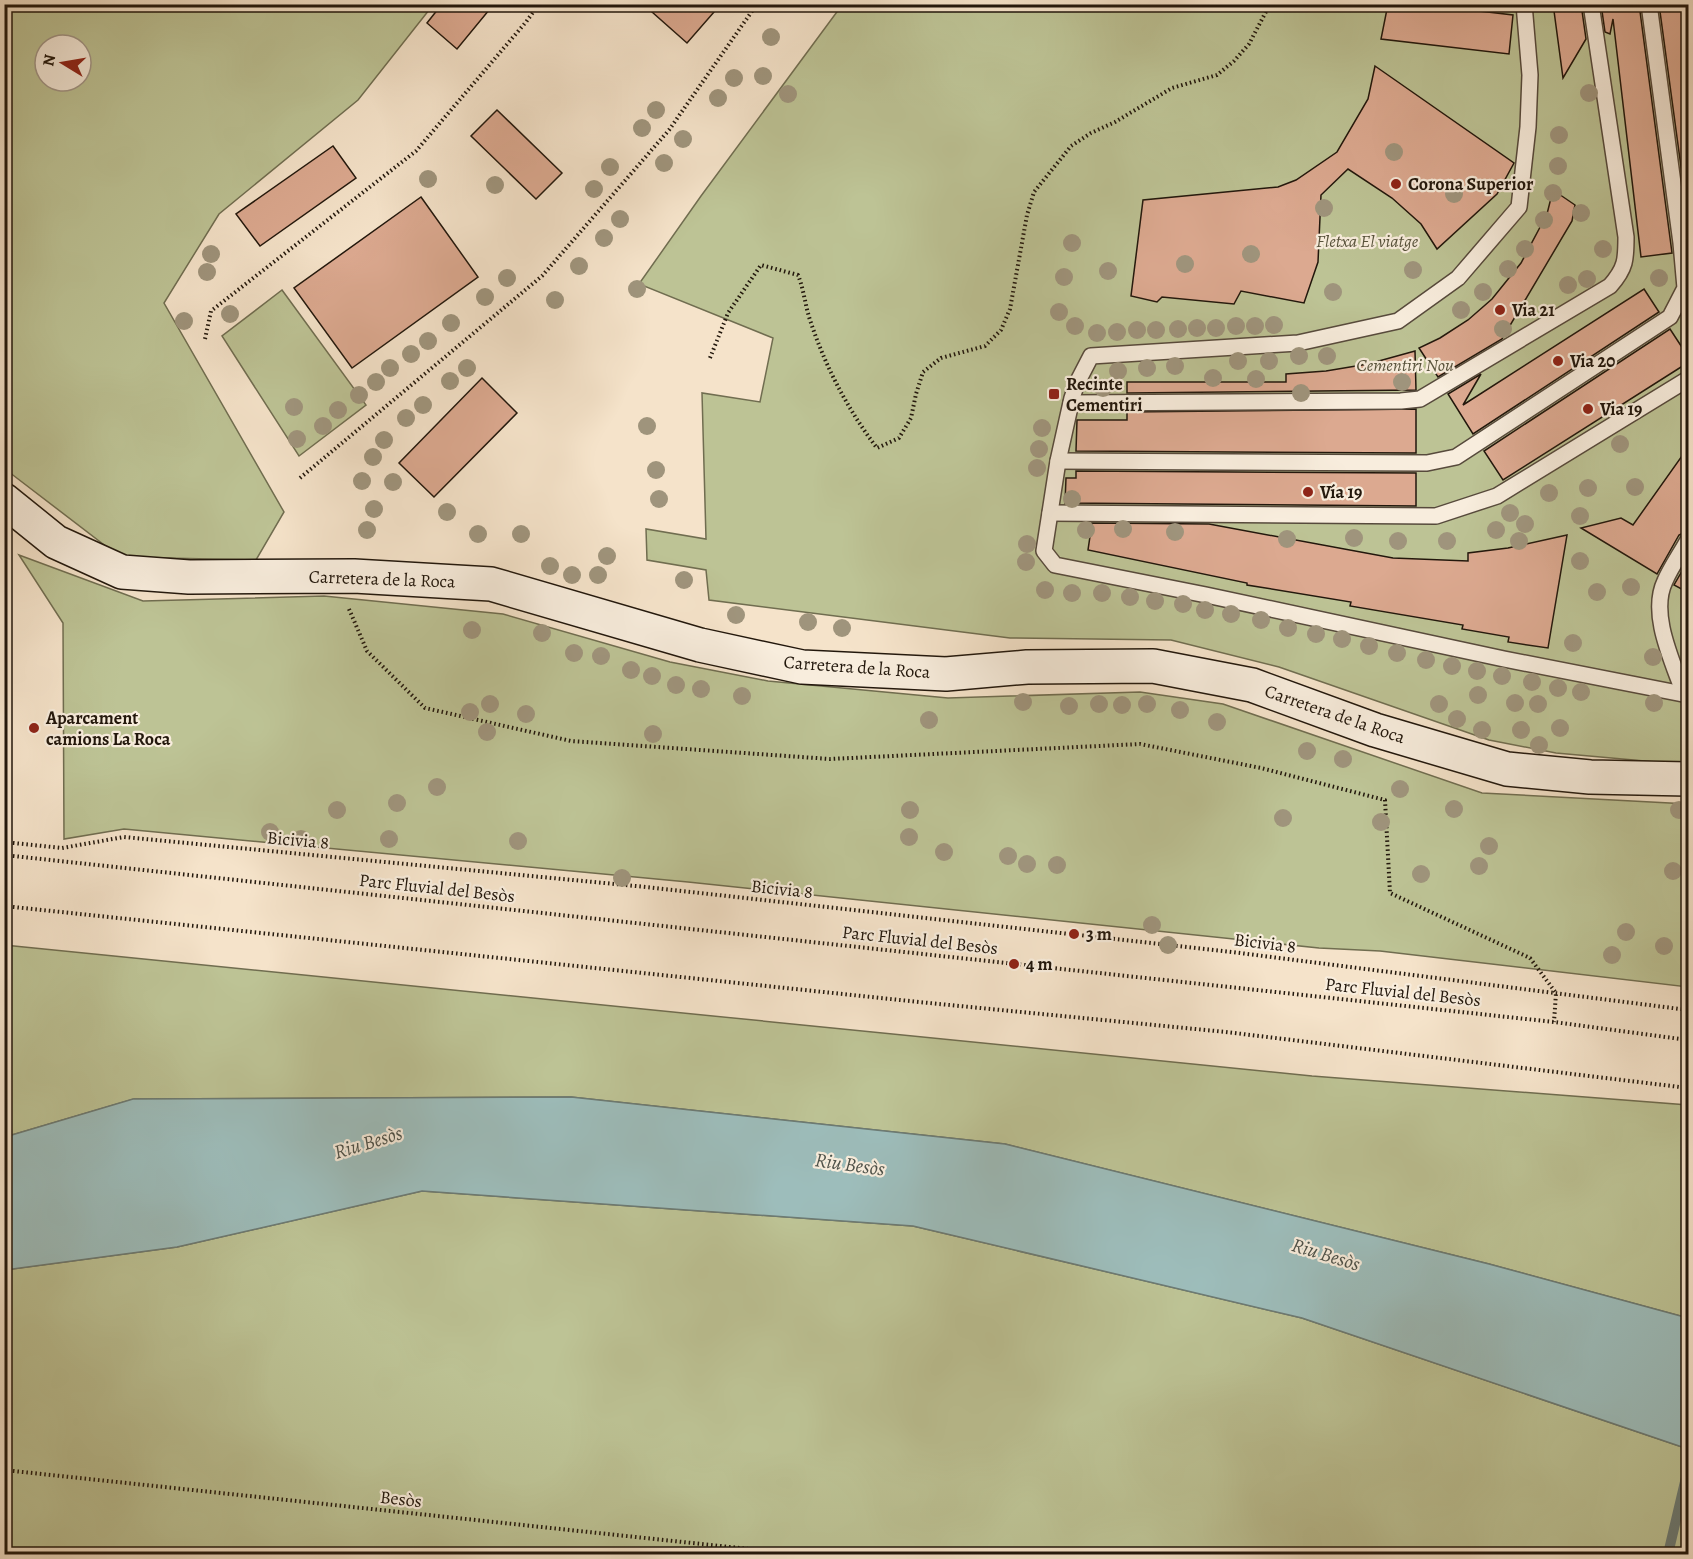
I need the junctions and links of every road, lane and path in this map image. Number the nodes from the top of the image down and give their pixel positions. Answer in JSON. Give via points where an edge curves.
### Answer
{"nodes":[{"id":1,"x":25,"y":4,"type":"edge"},
{"id":2,"x":539,"y":4,"type":"edge"},
{"id":3,"x":757,"y":4,"type":"edge"},
{"id":4,"x":1270,"y":4,"type":"edge"},
{"id":5,"x":1524,"y":4,"type":"edge"},
{"id":6,"x":1592,"y":4,"type":"edge"},
{"id":7,"x":1650,"y":4,"type":"edge"},
{"id":8,"x":4,"y":13,"type":"edge"},
{"id":9,"x":205,"y":339,"type":"dead end"},
{"id":10,"x":710,"y":358,"type":"dead end"},
{"id":11,"x":1689,"y":378,"type":"edge"},
{"id":12,"x":1071,"y":404,"type":"junction"},
{"id":13,"x":1058,"y":461,"type":"junction"},
{"id":14,"x":300,"y":478,"type":"dead end"},
{"id":15,"x":4,"y":500,"type":"edge"},
{"id":16,"x":1050,"y":513,"type":"junction"},
{"id":17,"x":1689,"y":540,"type":"edge"},
{"id":18,"x":346,"y":602,"type":"dead end"},
{"id":19,"x":1686,"y":694,"type":"edge"},
{"id":20,"x":1689,"y":779,"type":"edge"},
{"id":21,"x":4,"y":842,"type":"edge"},
{"id":22,"x":4,"y":855,"type":"edge"},
{"id":23,"x":4,"y":906,"type":"edge"},
{"id":24,"x":1556,"y":993,"type":"junction"},
{"id":25,"x":1689,"y":1010,"type":"edge"},
{"id":26,"x":1554,"y":1022,"type":"junction"},
{"id":27,"x":1689,"y":1040,"type":"edge"},
{"id":28,"x":1689,"y":1088,"type":"edge"},
{"id":29,"x":4,"y":1470,"type":"edge"},
{"id":30,"x":1689,"y":1528,"type":"edge"},
{"id":31,"x":4,"y":1551,"type":"edge"},
{"id":32,"x":29,"y":1554,"type":"edge"},
{"id":33,"x":796,"y":1554,"type":"edge"},
{"id":34,"x":1684,"y":1554,"type":"edge"}],
"edges":[{"from":1,"to":8,"type":"path"},
{"from":2,"to":9,"type":"path","via":[[416,151],[211,311]]},
{"from":3,"to":14,"type":"path","via":[[669,130],[542,276]]},
{"from":4,"to":10,"type":"path","via":[[1249,44],[1217,75],[1172,87],[1071,147],[1034,192],[1010,309],[1001,330],[985,346],[941,358],[923,372],[911,418],[899,438],[877,448],[853,413],[831,374],[798,275],[761,265],[728,313]]},
{"from":5,"to":12,"type":"lane","via":[[1530,75],[1519,207],[1458,278],[1398,321],[1298,343],[1091,356]]},
{"from":6,"to":12,"type":"lane","via":[[1626,237],[1626,259],[1610,286],[1419,399]]},
{"from":7,"to":13,"type":"lane","via":[[1685,288],[1670,317],[1456,457],[1426,463]]},
{"from":11,"to":16,"type":"lane","via":[[1497,496],[1436,516]]},
{"from":12,"to":13,"type":"lane"},
{"from":13,"to":16,"type":"lane"},
{"from":15,"to":20,"type":"street","name":"Carretera de la Roca","via":[[56,542],[122,572],[189,577],[354,576],[491,584],[700,645],[802,667],[946,674],[1027,667],[1153,666],[1252,685],[1375,730],[1507,769],[1590,777]]},
{"from":16,"to":19,"type":"lane","via":[[1044,551],[1055,565]]},
{"from":17,"to":19,"type":"lane","via":[[1664,582],[1659,606],[1661,625]]},
{"from":18,"to":24,"type":"path","via":[[367,651],[425,708],[570,741],[830,759],[1140,744],[1261,768],[1385,800],[1390,893],[1530,958]]},
{"from":21,"to":24,"type":"path","name":"Bicivia 8","via":[[62,848],[124,837],[635,886],[1232,952]]},
{"from":22,"to":26,"type":"path","name":"Parc Fluvial del Besòs"},
{"from":23,"to":28,"type":"path","via":[[1226,1032]]},
{"from":24,"to":25,"type":"path"},
{"from":24,"to":26,"type":"path"},
{"from":26,"to":27,"type":"path","name":"Parc Fluvial del Besòs"},
{"from":29,"to":33,"type":"path","name":"Besòs"},
{"from":30,"to":34,"type":"path"},
{"from":31,"to":32,"type":"path"}]}
